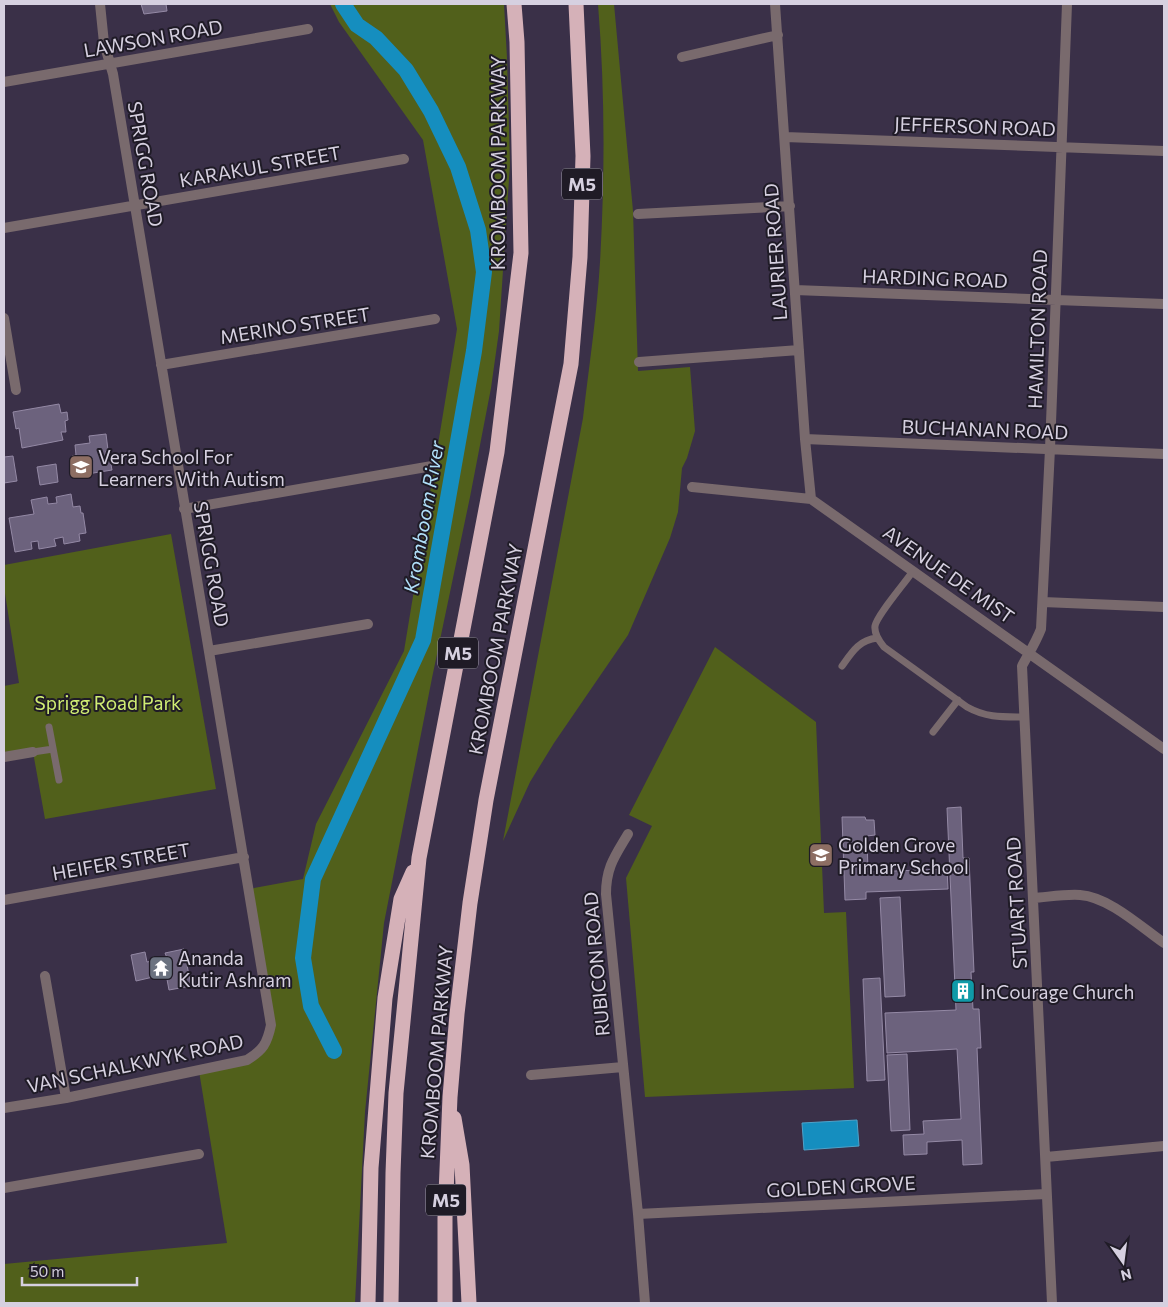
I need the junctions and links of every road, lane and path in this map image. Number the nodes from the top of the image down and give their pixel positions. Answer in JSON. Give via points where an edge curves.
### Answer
{"nodes":[{"id":1,"x":100,"y":4,"type":"edge"},
{"id":2,"x":514,"y":4,"type":"edge"},
{"id":3,"x":576,"y":4,"type":"edge"},
{"id":4,"x":776,"y":4,"type":"edge"},
{"id":5,"x":1067,"y":4,"type":"edge"},
{"id":6,"x":308,"y":28,"type":"dead end"},
{"id":7,"x":778,"y":35,"type":"junction"},
{"id":8,"x":682,"y":57,"type":"dead end"},
{"id":9,"x":110,"y":64,"type":"junction"},
{"id":10,"x":4,"y":82,"type":"edge"},
{"id":11,"x":785,"y":137,"type":"junction"},
{"id":12,"x":1061,"y":146,"type":"junction"},
{"id":13,"x":1164,"y":151,"type":"edge"},
{"id":14,"x":404,"y":159,"type":"dead end"},
{"id":15,"x":135,"y":206,"type":"junction"},
{"id":16,"x":790,"y":206,"type":"junction"},
{"id":17,"x":638,"y":214,"type":"dead end"},
{"id":18,"x":4,"y":228,"type":"edge"},
{"id":19,"x":794,"y":290,"type":"junction"},
{"id":20,"x":1056,"y":299,"type":"junction"},
{"id":21,"x":1164,"y":304,"type":"edge"},
{"id":22,"x":4,"y":318,"type":"edge"},
{"id":23,"x":436,"y":319,"type":"dead end"},
{"id":24,"x":799,"y":350,"type":"junction"},
{"id":25,"x":639,"y":362,"type":"dead end"},
{"id":26,"x":161,"y":365,"type":"junction"},
{"id":27,"x":16,"y":390,"type":"dead end"},
{"id":28,"x":805,"y":439,"type":"junction"},
{"id":29,"x":1050,"y":449,"type":"junction"},
{"id":30,"x":1164,"y":454,"type":"edge"},
{"id":31,"x":432,"y":466,"type":"dead end"},
{"id":32,"x":692,"y":487,"type":"dead end"},
{"id":33,"x":811,"y":498,"type":"junction"},
{"id":34,"x":184,"y":509,"type":"junction"},
{"id":35,"x":913,"y":570,"type":"junction"},
{"id":36,"x":1043,"y":602,"type":"junction"},
{"id":37,"x":1164,"y":607,"type":"edge"},
{"id":38,"x":368,"y":624,"type":"dead end"},
{"id":39,"x":877,"y":638,"type":"junction"},
{"id":40,"x":209,"y":651,"type":"junction"},
{"id":41,"x":1029,"y":652,"type":"junction"},
{"id":42,"x":842,"y":666,"type":"dead end"},
{"id":43,"x":958,"y":700,"type":"junction"},
{"id":44,"x":1024,"y":717,"type":"junction"},
{"id":45,"x":49,"y":727,"type":"dead end"},
{"id":46,"x":933,"y":732,"type":"dead end"},
{"id":47,"x":53,"y":749,"type":"junction"},
{"id":48,"x":1164,"y":749,"type":"edge"},
{"id":49,"x":32,"y":752,"type":"joint"},
{"id":50,"x":4,"y":757,"type":"edge"},
{"id":51,"x":59,"y":780,"type":"dead end"},
{"id":52,"x":628,"y":834,"type":"dead end"},
{"id":53,"x":244,"y":858,"type":"junction"},
{"id":54,"x":419,"y":858,"type":"junction"},
{"id":55,"x":1033,"y":898,"type":"junction"},
{"id":56,"x":4,"y":900,"type":"edge"},
{"id":57,"x":1164,"y":943,"type":"edge"},
{"id":58,"x":45,"y":976,"type":"dead end"},
{"id":59,"x":268,"y":1040,"type":"joint"},
{"id":60,"x":623,"y":1067,"type":"junction"},
{"id":61,"x":531,"y":1075,"type":"dead end"},
{"id":62,"x":450,"y":1097,"type":"junction"},
{"id":63,"x":66,"y":1098,"type":"junction"},
{"id":64,"x":4,"y":1108,"type":"edge"},
{"id":65,"x":1164,"y":1146,"type":"edge"},
{"id":66,"x":199,"y":1154,"type":"dead end"},
{"id":67,"x":1046,"y":1157,"type":"junction"},
{"id":68,"x":4,"y":1188,"type":"edge"},
{"id":69,"x":1046,"y":1194,"type":"junction"},
{"id":70,"x":638,"y":1214,"type":"junction"},
{"id":71,"x":368,"y":1303,"type":"edge"},
{"id":72,"x":391,"y":1303,"type":"edge"},
{"id":73,"x":444,"y":1303,"type":"edge"},
{"id":74,"x":469,"y":1303,"type":"edge"},
{"id":75,"x":645,"y":1303,"type":"edge"},
{"id":76,"x":1052,"y":1303,"type":"edge"}],
"edges":[{"from":1,"to":9,"type":"street","name":"SPRIGG ROAD"},
{"from":2,"to":54,"type":"highway","name":"KROMBOOM PARKWAY","number":"M5","via":[[521,253],[497,452]]},
{"from":3,"to":62,"type":"highway","name":"KROMBOOM PARKWAY","number":"M5","via":[[583,156],[580,257],[571,364],[486,800],[461,975]]},
{"from":4,"to":7,"type":"street","name":"LAURIER ROAD"},
{"from":5,"to":12,"type":"street","name":"HAMILTON ROAD"},
{"from":6,"to":9,"type":"street","name":"LAWSON ROAD"},
{"from":7,"to":8,"type":"street"},
{"from":7,"to":11,"type":"street","name":"LAURIER ROAD"},
{"from":9,"to":10,"type":"street","name":"LAWSON ROAD"},
{"from":9,"to":15,"type":"street","name":"SPRIGG ROAD"},
{"from":11,"to":12,"type":"street","name":"JEFFERSON ROAD"},
{"from":11,"to":16,"type":"street","name":"LAURIER ROAD"},
{"from":12,"to":13,"type":"street","name":"JEFFERSON ROAD"},
{"from":12,"to":20,"type":"street","name":"HAMILTON ROAD"},
{"from":14,"to":15,"type":"street","name":"KARAKUL STREET"},
{"from":15,"to":18,"type":"street","name":"KARAKUL STREET"},
{"from":15,"to":26,"type":"street","name":"SPRIGG ROAD"},
{"from":16,"to":17,"type":"street"},
{"from":16,"to":19,"type":"street","name":"LAURIER ROAD"},
{"from":19,"to":20,"type":"street","name":"HARDING ROAD"},
{"from":19,"to":24,"type":"street","name":"LAURIER ROAD"},
{"from":20,"to":21,"type":"street","name":"HARDING ROAD"},
{"from":20,"to":29,"type":"street","name":"HAMILTON ROAD"},
{"from":22,"to":27,"type":"street"},
{"from":23,"to":26,"type":"street","name":"MERINO STREET"},
{"from":24,"to":25,"type":"street"},
{"from":24,"to":28,"type":"street","name":"LAURIER ROAD"},
{"from":26,"to":34,"type":"street","name":"SPRIGG ROAD"},
{"from":28,"to":29,"type":"street","name":"BUCHANAN ROAD"},
{"from":28,"to":33,"type":"street","name":"LAURIER ROAD"},
{"from":29,"to":30,"type":"street","name":"BUCHANAN ROAD"},
{"from":29,"to":36,"type":"street","name":"HAMILTON ROAD"},
{"from":31,"to":34,"type":"street"},
{"from":32,"to":33,"type":"street","name":"AVENUE DE MIST"},
{"from":33,"to":35,"type":"street","name":"AVENUE DE MIST"},
{"from":34,"to":40,"type":"street","name":"SPRIGG ROAD"},
{"from":35,"to":39,"type":"lane","via":[[878,618]]},
{"from":35,"to":41,"type":"street","name":"AVENUE DE MIST"},
{"from":36,"to":37,"type":"street"},
{"from":36,"to":41,"type":"street","name":"HAMILTON ROAD","via":[[1041,629]]},
{"from":38,"to":40,"type":"street"},
{"from":39,"to":42,"type":"lane","via":[[859,644]]},
{"from":39,"to":43,"type":"lane","via":[[884,647]]},
{"from":40,"to":53,"type":"street","name":"SPRIGG ROAD"},
{"from":41,"to":44,"type":"street","name":"STUART ROAD","via":[[1022,666]]},
{"from":41,"to":48,"type":"street","name":"AVENUE DE MIST"},
{"from":43,"to":44,"type":"lane","via":[[981,714]]},
{"from":43,"to":46,"type":"lane"},
{"from":44,"to":55,"type":"street","name":"STUART ROAD"},
{"from":45,"to":47,"type":"lane"},
{"from":47,"to":49,"type":"lane"},
{"from":47,"to":51,"type":"lane"},
{"from":49,"to":50,"type":"street"},
{"from":52,"to":60,"type":"street","name":"RUBICON ROAD","via":[[606,878]]},
{"from":53,"to":56,"type":"street","name":"HEIFER STREET"},
{"from":53,"to":59,"type":"street","name":"SPRIGG ROAD","via":[[271,1026]]},
{"from":54,"to":71,"type":"highway","via":[[401,899],[385,998],[370,1168]]},
{"from":54,"to":72,"type":"highway","name":"KROMBOOM PARKWAY","number":"M5","via":[[396,1101]]},
{"from":55,"to":57,"type":"street","via":[[1080,895],[1094,898],[1109,904]]},
{"from":55,"to":67,"type":"street","name":"STUART ROAD"},
{"from":58,"to":63,"type":"street"},
{"from":59,"to":63,"type":"street","name":"VAN SCHALKWYK ROAD","via":[[260,1052],[247,1060]]},
{"from":60,"to":61,"type":"street"},
{"from":60,"to":70,"type":"street","name":"RUBICON ROAD"},
{"from":62,"to":73,"type":"highway","name":"KROMBOOM PARKWAY","number":"M5"},
{"from":62,"to":74,"type":"highway","via":[[462,1165]]},
{"from":63,"to":64,"type":"street","name":"VAN SCHALKWYK ROAD"},
{"from":65,"to":67,"type":"street"},
{"from":66,"to":68,"type":"street"},
{"from":67,"to":69,"type":"street","name":"STUART ROAD"},
{"from":69,"to":70,"type":"street","name":"GOLDEN GROVE"},
{"from":69,"to":76,"type":"street","name":"STUART ROAD"},
{"from":70,"to":75,"type":"street","name":"RUBICON ROAD"}]}
